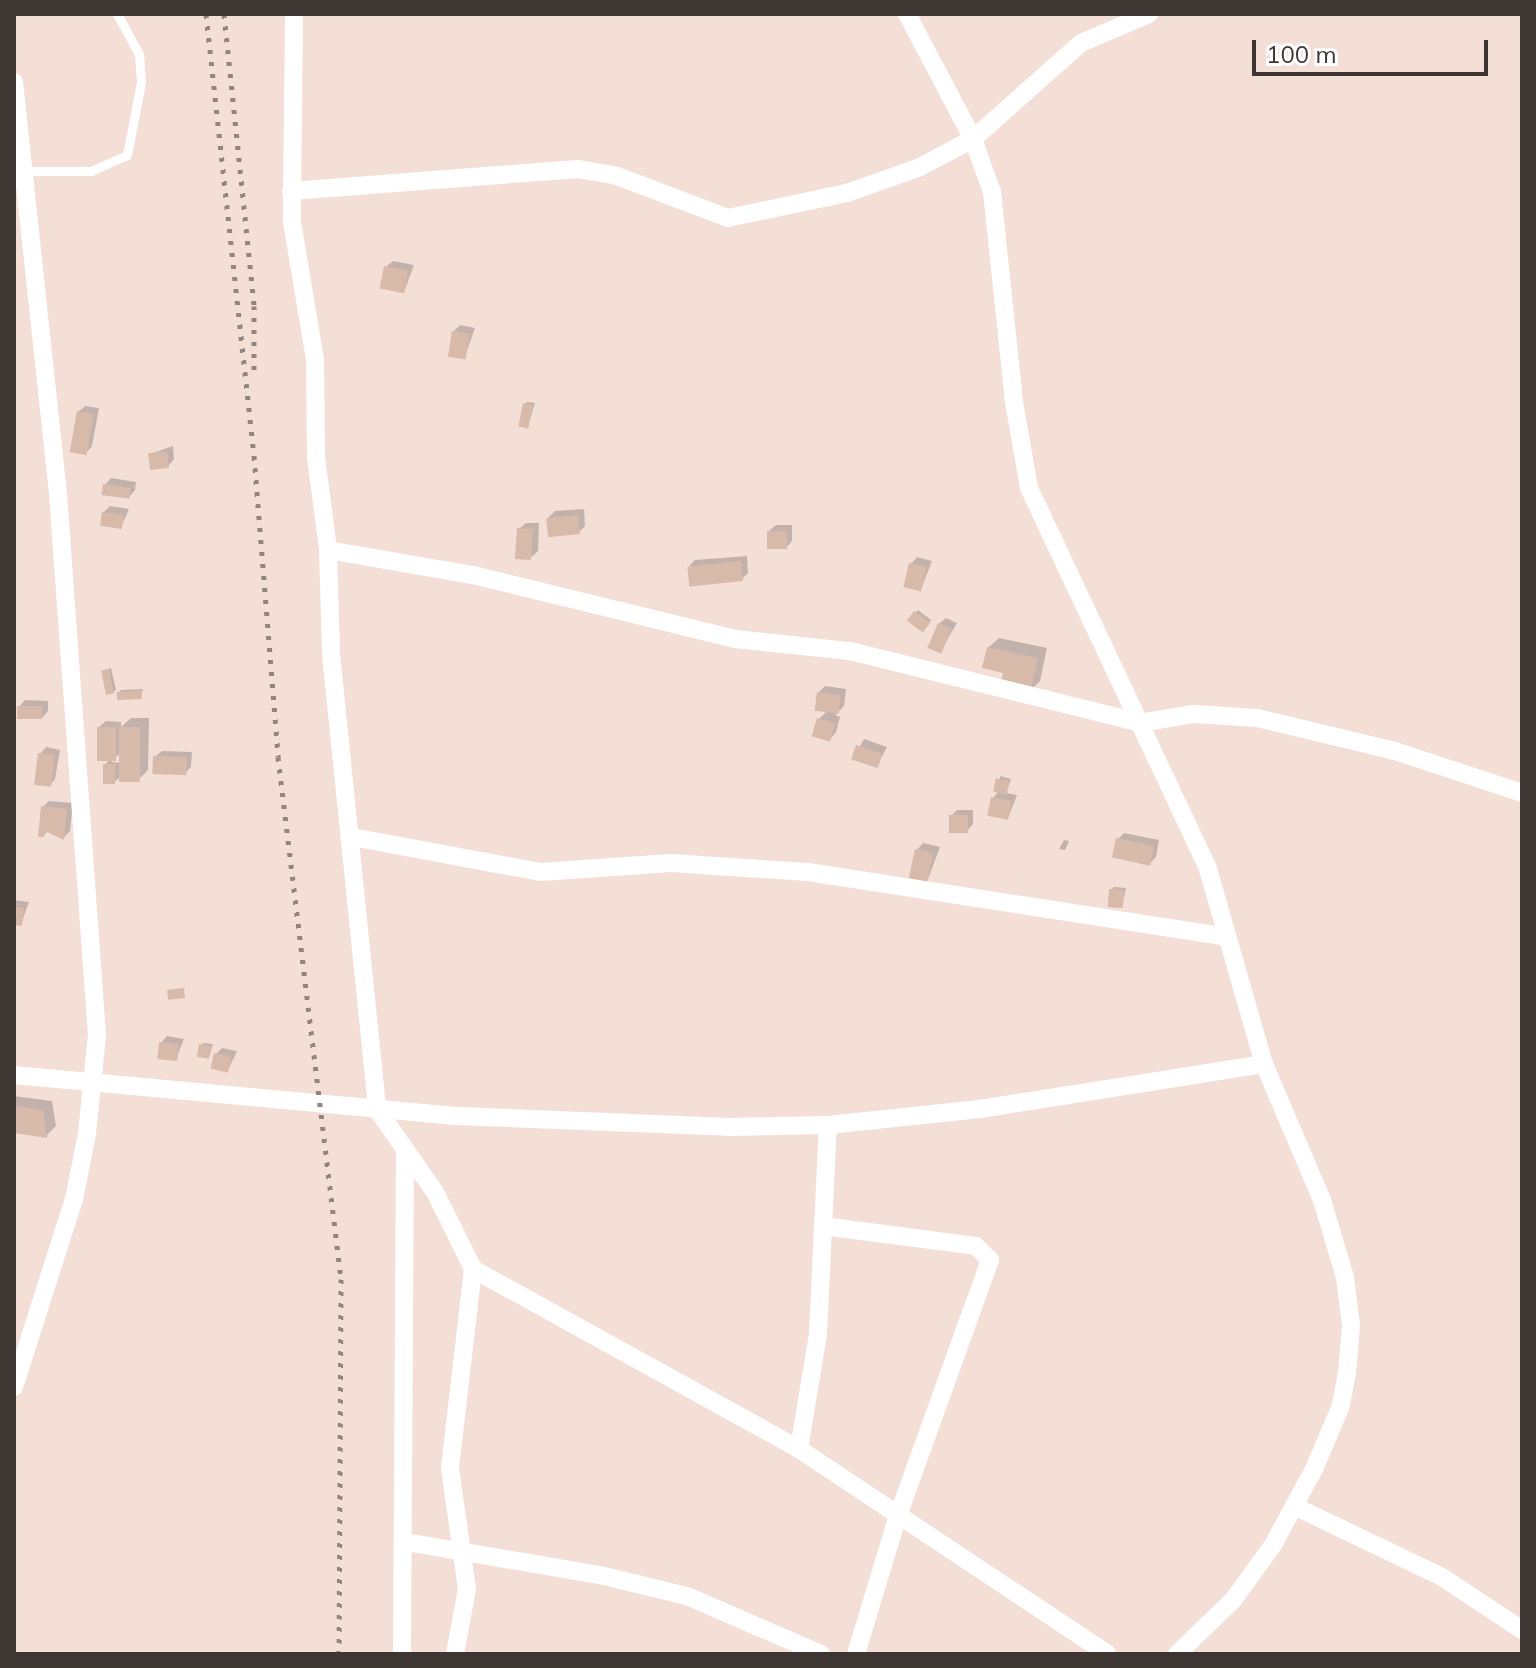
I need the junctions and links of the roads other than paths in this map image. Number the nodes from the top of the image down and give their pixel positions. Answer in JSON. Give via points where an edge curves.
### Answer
{"nodes":[{"id":1,"x":117,"y":14,"type":"edge"},
{"id":2,"x":294,"y":14,"type":"edge"},
{"id":3,"x":907,"y":14,"type":"edge"},
{"id":4,"x":1149,"y":14,"type":"edge"},
{"id":5,"x":14,"y":82,"type":"edge"},
{"id":6,"x":973,"y":139,"type":"junction"},
{"id":7,"x":24,"y":171,"type":"junction"},
{"id":8,"x":291,"y":191,"type":"junction"},
{"id":9,"x":328,"y":550,"type":"junction"},
{"id":10,"x":1140,"y":723,"type":"junction"},
{"id":11,"x":1522,"y":793,"type":"edge"},
{"id":12,"x":352,"y":837,"type":"junction"},
{"id":13,"x":1226,"y":937,"type":"junction"},
{"id":14,"x":1264,"y":1064,"type":"junction"},
{"id":15,"x":14,"y":1075,"type":"edge"},
{"id":16,"x":93,"y":1087,"type":"junction"},
{"id":17,"x":377,"y":1109,"type":"junction"},
{"id":18,"x":828,"y":1125,"type":"junction"},
{"id":19,"x":405,"y":1150,"type":"junction"},
{"id":20,"x":823,"y":1226,"type":"junction"},
{"id":21,"x":473,"y":1269,"type":"junction"},
{"id":22,"x":14,"y":1387,"type":"edge"},
{"id":23,"x":799,"y":1449,"type":"junction"},
{"id":24,"x":1294,"y":1506,"type":"junction"},
{"id":25,"x":898,"y":1515,"type":"junction"},
{"id":26,"x":406,"y":1542,"type":"junction"},
{"id":27,"x":460,"y":1550,"type":"junction"},
{"id":28,"x":1522,"y":1630,"type":"edge"},
{"id":29,"x":402,"y":1654,"type":"edge"},
{"id":30,"x":455,"y":1654,"type":"edge"},
{"id":31,"x":821,"y":1654,"type":"edge"},
{"id":32,"x":856,"y":1654,"type":"edge"},
{"id":33,"x":1107,"y":1654,"type":"edge"},
{"id":34,"x":1177,"y":1654,"type":"edge"}],
"edges":[{"from":1,"to":7,"type":"lane","via":[[139,54],[137,112],[127,155],[91,171]]},
{"from":2,"to":8,"type":"street"},
{"from":3,"to":6,"type":"street"},
{"from":4,"to":6,"type":"street","via":[[1081,43]]},
{"from":5,"to":7,"type":"street"},
{"from":6,"to":8,"type":"street","via":[[883,182],[728,218],[617,176],[578,169]]},
{"from":6,"to":10,"type":"street","via":[[992,192],[1001,247],[1014,402],[1029,488]]},
{"from":7,"to":16,"type":"street","via":[[59,510],[97,1035]]},
{"from":8,"to":9,"type":"street","via":[[300,292],[314,347],[316,457]]},
{"from":9,"to":10,"type":"street","via":[[473,575],[735,639],[850,651]]},
{"from":9,"to":12,"type":"street","via":[[329,640]]},
{"from":10,"to":11,"type":"street","via":[[1194,714],[1257,718],[1395,751]]},
{"from":10,"to":13,"type":"street","via":[[1208,869]]},
{"from":12,"to":13,"type":"street","via":[[541,872],[671,863],[808,872]]},
{"from":12,"to":17,"type":"street","via":[[358,955],[373,1033]]},
{"from":13,"to":14,"type":"street"},
{"from":14,"to":18,"type":"street","via":[[980,1109]]},
{"from":14,"to":24,"type":"street","via":[[1337,1240],[1351,1326],[1340,1408]]},
{"from":15,"to":16,"type":"street"},
{"from":16,"to":17,"type":"street"},
{"from":16,"to":22,"type":"street","via":[[74,1199]]},
{"from":17,"to":18,"type":"street","via":[[617,1125]]},
{"from":17,"to":19,"type":"street"},
{"from":18,"to":20,"type":"street"},
{"from":19,"to":21,"type":"street","via":[[441,1203]]},
{"from":19,"to":26,"type":"street"},
{"from":20,"to":23,"type":"street","via":[[818,1334]]},
{"from":20,"to":25,"type":"street","via":[[976,1246],[990,1260]]},
{"from":21,"to":23,"type":"street"},
{"from":21,"to":27,"type":"street","via":[[450,1468]]},
{"from":23,"to":25,"type":"street"},
{"from":24,"to":28,"type":"street","via":[[1442,1577]]},
{"from":24,"to":34,"type":"street","via":[[1233,1600]]},
{"from":25,"to":32,"type":"street"},
{"from":25,"to":33,"type":"street"},
{"from":26,"to":27,"type":"street"},
{"from":26,"to":29,"type":"street"},
{"from":27,"to":30,"type":"street","via":[[467,1589]]},
{"from":27,"to":31,"type":"street","via":[[687,1596]]}]}
